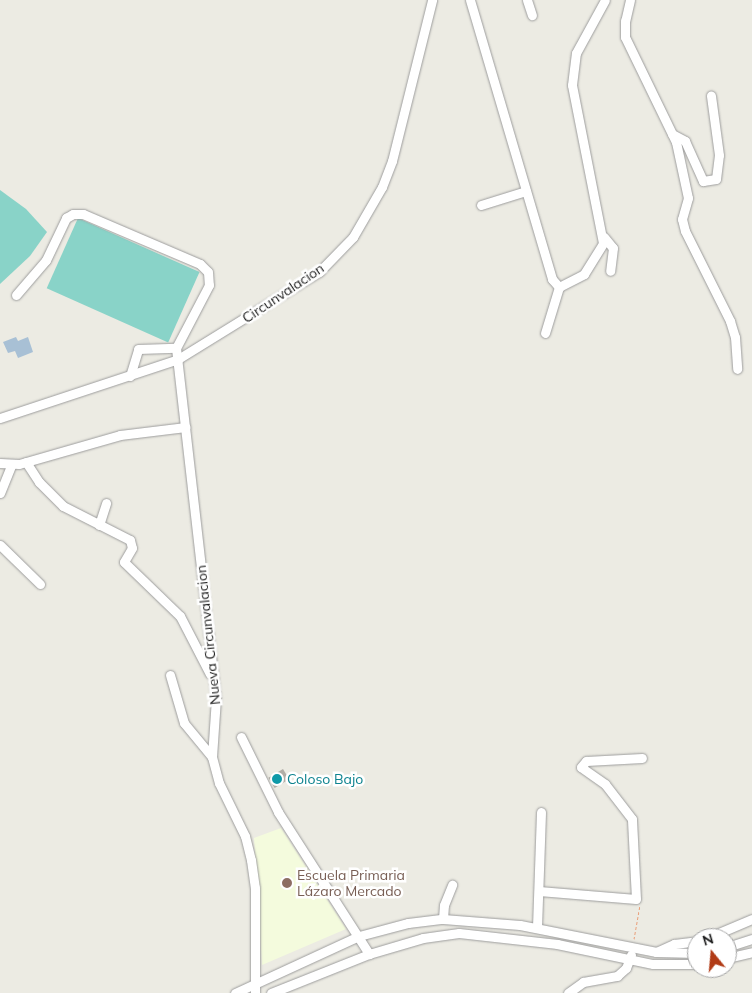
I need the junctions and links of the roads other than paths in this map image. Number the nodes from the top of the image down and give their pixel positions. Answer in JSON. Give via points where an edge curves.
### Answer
{"nodes":[{"id":1,"x":432,"y":0,"type":"edge"},
{"id":2,"x":470,"y":0,"type":"edge"},
{"id":3,"x":527,"y":0,"type":"edge"},
{"id":4,"x":605,"y":0,"type":"edge"},
{"id":5,"x":630,"y":0,"type":"edge"},
{"id":6,"x":532,"y":15,"type":"dead end"},
{"id":7,"x":711,"y":96,"type":"dead end"},
{"id":8,"x":672,"y":134,"type":"junction"},
{"id":9,"x":526,"y":191,"type":"junction"},
{"id":10,"x":481,"y":205,"type":"dead end"},
{"id":11,"x":604,"y":237,"type":"junction"},
{"id":12,"x":610,"y":271,"type":"dead end"},
{"id":13,"x":559,"y":287,"type":"junction"},
{"id":14,"x":16,"y":295,"type":"dead end"},
{"id":15,"x":545,"y":333,"type":"dead end"},
{"id":16,"x":176,"y":348,"type":"junction"},
{"id":17,"x":178,"y":359,"type":"junction"},
{"id":18,"x":737,"y":369,"type":"dead end"},
{"id":19,"x":130,"y":376,"type":"junction"},
{"id":20,"x":0,"y":418,"type":"edge"},
{"id":21,"x":186,"y":427,"type":"junction"},
{"id":22,"x":26,"y":462,"type":"junction"},
{"id":23,"x":0,"y":463,"type":"edge"},
{"id":24,"x":12,"y":464,"type":"junction"},
{"id":25,"x":0,"y":493,"type":"edge"},
{"id":26,"x":106,"y":503,"type":"dead end"},
{"id":27,"x":99,"y":525,"type":"junction"},
{"id":28,"x":0,"y":545,"type":"edge"},
{"id":29,"x":40,"y":584,"type":"dead end"},
{"id":30,"x":170,"y":675,"type":"dead end"},
{"id":31,"x":214,"y":682,"type":"junction"},
{"id":32,"x":242,"y":737,"type":"dead end"},
{"id":33,"x":212,"y":757,"type":"junction"},
{"id":34,"x":642,"y":758,"type":"dead end"},
{"id":35,"x":541,"y":812,"type":"dead end"},
{"id":36,"x":452,"y":886,"type":"dead end"},
{"id":37,"x":539,"y":891,"type":"junction"},
{"id":38,"x":443,"y":919,"type":"junction"},
{"id":39,"x":752,"y":919,"type":"edge"},
{"id":40,"x":537,"y":927,"type":"junction"},
{"id":41,"x":731,"y":928,"type":"edge"},
{"id":42,"x":359,"y":936,"type":"junction"},
{"id":43,"x":752,"y":939,"type":"edge"},
{"id":44,"x":687,"y":942,"type":"edge"},
{"id":45,"x":737,"y":944,"type":"edge"},
{"id":46,"x":633,"y":948,"type":"junction"},
{"id":47,"x":656,"y":952,"type":"junction"},
{"id":48,"x":752,"y":952,"type":"edge"},
{"id":49,"x":687,"y":953,"type":"edge"},
{"id":50,"x":369,"y":954,"type":"junction"},
{"id":51,"x":737,"y":956,"type":"edge"},
{"id":52,"x":629,"y":961,"type":"junction"},
{"id":53,"x":687,"y":965,"type":"edge"},
{"id":54,"x":255,"y":989,"type":"edge"},
{"id":55,"x":234,"y":993,"type":"edge"},
{"id":56,"x":271,"y":993,"type":"edge"},
{"id":57,"x":568,"y":993,"type":"edge"}],
"edges":[{"from":1,"to":17,"type":"street","name":"Circunvalacion","via":[[392,161],[369,213],[353,236],[320,272]]},
{"from":2,"to":9,"type":"street"},
{"from":3,"to":6,"type":"street"},
{"from":4,"to":11,"type":"street","via":[[576,53],[572,85]]},
{"from":5,"to":8,"type":"street","via":[[625,21],[626,36]]},
{"from":7,"to":8,"type":"street","via":[[719,155],[716,179],[704,182],[685,141]]},
{"from":8,"to":18,"type":"street","via":[[688,198],[682,219],[685,232],[730,321],[735,337]]},
{"from":9,"to":10,"type":"street"},
{"from":9,"to":13,"type":"street","via":[[552,279]]},
{"from":11,"to":12,"type":"street","via":[[613,248]]},
{"from":11,"to":13,"type":"street","via":[[602,248],[590,268]]},
{"from":13,"to":15,"type":"street"},
{"from":14,"to":16,"type":"street","via":[[46,260],[66,218],[83,214],[200,264],[208,272],[209,285]]},
{"from":16,"to":17,"type":"street","name":"Nueva Circunvalacion"},
{"from":16,"to":19,"type":"street","via":[[138,349]]},
{"from":17,"to":19,"type":"street","name":"Circunvalacion"},
{"from":17,"to":21,"type":"street","name":"Nueva Circunvalacion"},
{"from":19,"to":20,"type":"street","name":"Circunvalacion"},
{"from":21,"to":22,"type":"street","via":[[101,439]]},
{"from":21,"to":31,"type":"street","name":"Nueva Circunvalacion"},
{"from":22,"to":24,"type":"street"},
{"from":22,"to":27,"type":"street","via":[[63,506]]},
{"from":23,"to":24,"type":"street"},
{"from":24,"to":25,"type":"street"},
{"from":26,"to":27,"type":"street"},
{"from":27,"to":31,"type":"street","via":[[130,540],[132,548],[124,562],[180,616]]},
{"from":28,"to":29,"type":"street"},
{"from":30,"to":33,"type":"street","via":[[184,724]]},
{"from":31,"to":33,"type":"street","name":"Nueva Circunvalacion","via":[[217,712]]},
{"from":32,"to":42,"type":"street","via":[[253,767],[278,812]]},
{"from":33,"to":54,"type":"street","name":"Nueva Circunvalacion","via":[[219,783],[245,836],[251,860],[255,888]]},
{"from":34,"to":37,"type":"street","via":[[586,760],[581,766],[605,784],[632,819],[636,898]]},
{"from":35,"to":37,"type":"street"},
{"from":36,"to":38,"type":"street","via":[[444,905]]},
{"from":37,"to":40,"type":"street"},
{"from":38,"to":40,"type":"street","via":[[487,920]]},
{"from":38,"to":42,"type":"street","via":[[408,923]]},
{"from":39,"to":41,"type":"street"},
{"from":40,"to":46,"type":"street"},
{"from":42,"to":50,"type":"street"},
{"from":42,"to":54,"type":"street"},
{"from":43,"to":45,"type":"street"},
{"from":44,"to":47,"type":"street"},
{"from":46,"to":47,"type":"street"},
{"from":46,"to":52,"type":"street"},
{"from":47,"to":49,"type":"street"},
{"from":48,"to":51,"type":"street"},
{"from":50,"to":52,"type":"street","via":[[423,938],[459,933],[557,944]]},
{"from":50,"to":56,"type":"street"},
{"from":52,"to":53,"type":"street","via":[[668,966]]},
{"from":52,"to":57,"type":"street","via":[[617,976],[583,982]]},
{"from":54,"to":55,"type":"street"}]}
